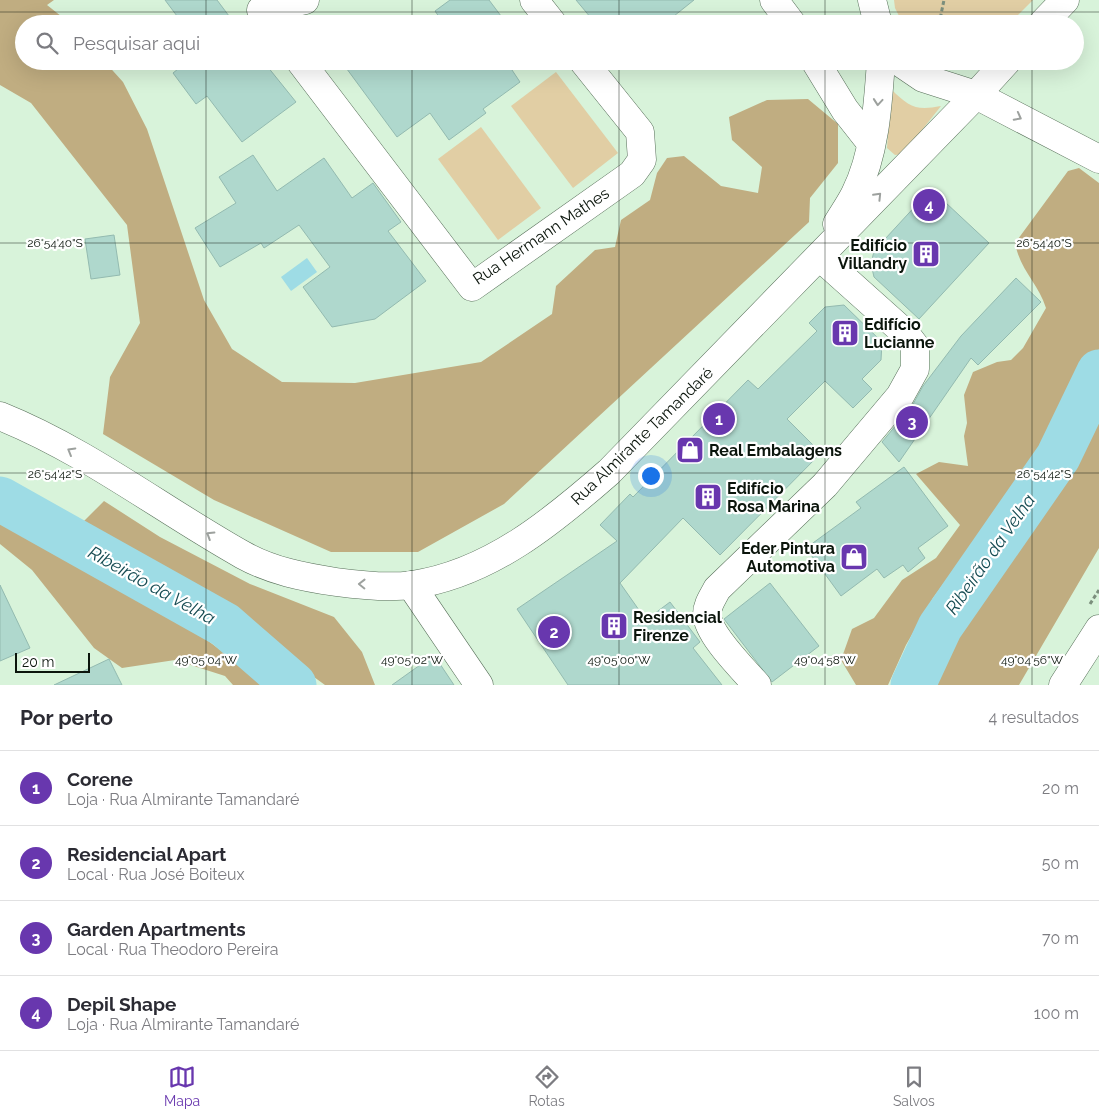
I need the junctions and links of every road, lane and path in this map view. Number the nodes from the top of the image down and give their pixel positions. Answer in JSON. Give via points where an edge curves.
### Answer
{"nodes":[{"id":1,"x":305,"y":0,"type":"edge"},
{"id":2,"x":534,"y":0,"type":"edge"},
{"id":3,"x":774,"y":0,"type":"edge"},
{"id":4,"x":872,"y":0,"type":"edge"},
{"id":5,"x":944,"y":0,"type":"edge"},
{"id":6,"x":1065,"y":0,"type":"edge"},
{"id":7,"x":262,"y":11,"type":"edge"},
{"id":8,"x":546,"y":15,"type":"edge"},
{"id":9,"x":785,"y":15,"type":"edge"},
{"id":10,"x":876,"y":15,"type":"edge"},
{"id":11,"x":941,"y":15,"type":"edge"},
{"id":12,"x":1051,"y":15,"type":"edge"},
{"id":13,"x":307,"y":70,"type":"edge"},
{"id":14,"x":590,"y":70,"type":"edge"},
{"id":15,"x":821,"y":70,"type":"edge"},
{"id":16,"x":880,"y":70,"type":"edge"},
{"id":17,"x":911,"y":70,"type":"edge"},
{"id":18,"x":999,"y":70,"type":"edge"},
{"id":19,"x":976,"y":95,"type":"junction"},
{"id":20,"x":871,"y":143,"type":"junction"},
{"id":21,"x":1099,"y":159,"type":"edge"},
{"id":22,"x":904,"y":169,"type":"junction"},
{"id":23,"x":820,"y":257,"type":"junction"},
{"id":24,"x":0,"y":416,"type":"edge"},
{"id":25,"x":411,"y":585,"type":"junction"},
{"id":26,"x":1099,"y":629,"type":"edge"},
{"id":27,"x":479,"y":685,"type":"edge"},
{"id":28,"x":757,"y":685,"type":"edge"},
{"id":29,"x":1063,"y":685,"type":"edge"}],
"edges":[{"from":1,"to":7,"type":"main road"},
{"from":2,"to":8,"type":"main road"},
{"from":3,"to":9,"type":"main road"},
{"from":4,"to":10,"type":"main road"},
{"from":5,"to":11,"type":"path"},
{"from":6,"to":12,"type":"main road"},
{"from":13,"to":14,"type":"main road","name":"Rua Hermann Mathes","via":[[472,288],[632,174],[642,160],[640,132]]},
{"from":15,"to":20,"type":"main road","via":[[845,110]]},
{"from":16,"to":20,"type":"main road","name":"Rua Almirante Tamandaré","one_way":true},
{"from":17,"to":19,"type":"main road","via":[[923,78]]},
{"from":18,"to":19,"type":"main road","name":"Rua Almirante Tamandaré"},
{"from":19,"to":21,"type":"main road","one_way":true},
{"from":19,"to":22,"type":"main road","name":"Rua Almirante Tamandaré"},
{"from":20,"to":22,"type":"main road","via":[[880,158]]},
{"from":20,"to":23,"type":"main road","name":"Rua Almirante Tamandaré","via":[[855,194]]},
{"from":23,"to":22,"type":"main road","name":"Rua Almirante Tamandaré","one_way":true},
{"from":23,"to":25,"type":"main road","name":"Rua Almirante Tamandaré","via":[[609,472],[561,514],[518,543],[467,570]]},
{"from":23,"to":28,"type":"main road","via":[[905,333],[915,346],[914,369],[900,396],[825,485],[717,589],[710,603],[707,616],[712,630]]},
{"from":25,"to":24,"type":"main road","name":"Rua Almirante Tamandaré","one_way":true,"via":[[354,584],[296,576],[261,562],[244,555],[69,450]]},
{"from":25,"to":27,"type":"main road"},
{"from":26,"to":29,"type":"main road"}]}
